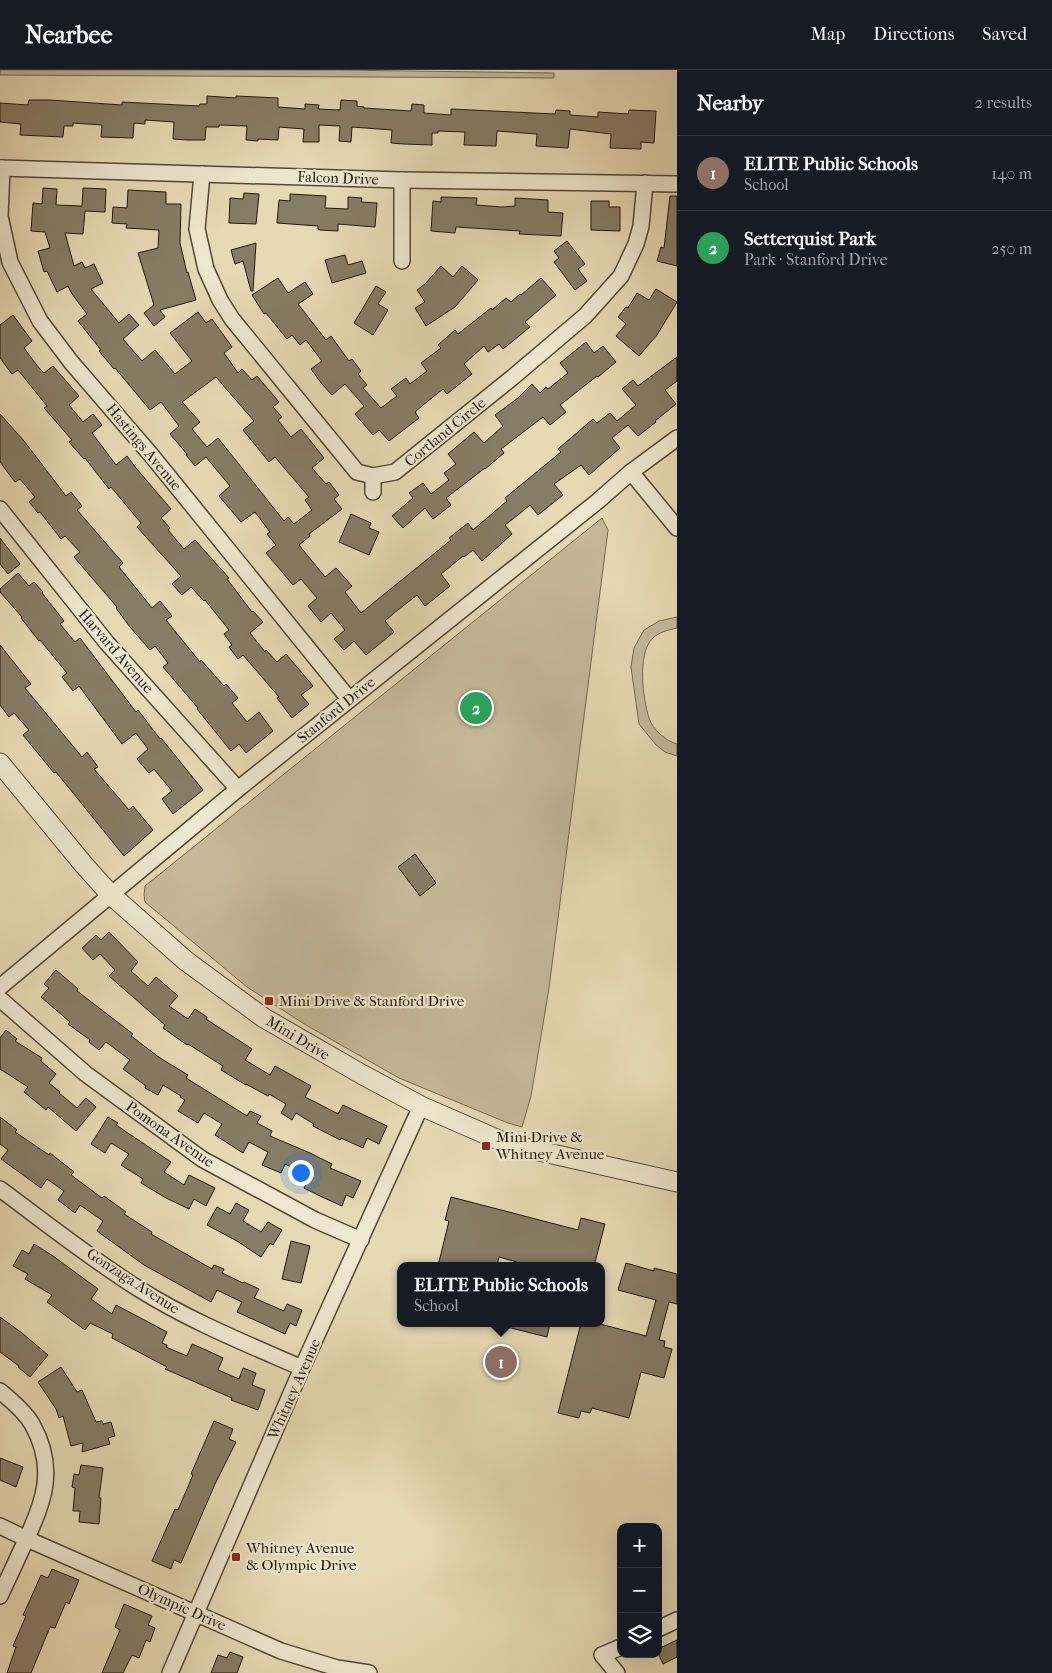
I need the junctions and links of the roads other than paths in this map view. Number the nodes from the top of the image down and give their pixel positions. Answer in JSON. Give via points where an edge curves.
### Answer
{"nodes":[{"id":1,"x":1,"y":168,"type":"edge"},
{"id":2,"x":202,"y":174,"type":"junction"},
{"id":3,"x":402,"y":180,"type":"junction"},
{"id":4,"x":645,"y":183,"type":"junction"},
{"id":5,"x":677,"y":184,"type":"edge"},
{"id":6,"x":402,"y":261,"type":"dead end"},
{"id":7,"x":677,"y":438,"type":"edge"},
{"id":8,"x":631,"y":472,"type":"junction"},
{"id":9,"x":373,"y":476,"type":"junction"},
{"id":10,"x":373,"y":492,"type":"dead end"},
{"id":11,"x":0,"y":509,"type":"edge"},
{"id":12,"x":677,"y":528,"type":"edge"},
{"id":13,"x":349,"y":699,"type":"junction"},
{"id":14,"x":0,"y":763,"type":"edge"},
{"id":15,"x":238,"y":789,"type":"junction"},
{"id":16,"x":110,"y":894,"type":"junction"},
{"id":17,"x":0,"y":987,"type":"edge"},
{"id":18,"x":0,"y":999,"type":"edge"},
{"id":19,"x":421,"y":1106,"type":"junction"},
{"id":20,"x":677,"y":1182,"type":"edge"},
{"id":21,"x":0,"y":1189,"type":"edge"},
{"id":22,"x":361,"y":1240,"type":"junction"},
{"id":23,"x":302,"y":1368,"type":"junction"},
{"id":24,"x":0,"y":1391,"type":"edge"},
{"id":25,"x":0,"y":1526,"type":"edge"},
{"id":26,"x":27,"y":1539,"type":"junction"},
{"id":27,"x":0,"y":1596,"type":"edge"},
{"id":28,"x":196,"y":1613,"type":"junction"},
{"id":29,"x":677,"y":1620,"type":"edge"},
{"id":30,"x":662,"y":1627,"type":"edge"},
{"id":31,"x":617,"y":1648,"type":"edge"},
{"id":32,"x":336,"y":1671,"type":"edge"},
{"id":33,"x":170,"y":1673,"type":"edge"},
{"id":34,"x":369,"y":1673,"type":"edge"},
{"id":35,"x":617,"y":1673,"type":"edge"}],
"edges":[{"from":1,"to":2,"type":"street","name":"Falcon Drive"},
{"from":1,"to":13,"type":"street","name":"Hastings Avenue","via":[[0,216],[10,262],[40,321],[70,362],[152,456]]},
{"from":2,"to":3,"type":"street","name":"Falcon Drive"},
{"from":2,"to":9,"type":"street","via":[[197,229],[206,269],[220,300],[357,472]]},
{"from":3,"to":4,"type":"street","name":"Falcon Drive"},
{"from":3,"to":6,"type":"street"},
{"from":4,"to":5,"type":"street","name":"Falcon Drive"},
{"from":4,"to":9,"type":"street","name":"Cortland Circle","via":[[636,244],[621,276],[585,316],[395,472]]},
{"from":7,"to":8,"type":"street","name":"Stanford Drive"},
{"from":8,"to":12,"type":"street"},
{"from":8,"to":13,"type":"street","name":"Stanford Drive"},
{"from":9,"to":10,"type":"street"},
{"from":11,"to":15,"type":"street","name":"Harvard Avenue","via":[[107,643]]},
{"from":13,"to":15,"type":"street","name":"Stanford Drive"},
{"from":14,"to":16,"type":"street","name":"Mini Drive"},
{"from":15,"to":16,"type":"street","name":"Stanford Drive"},
{"from":16,"to":17,"type":"street","name":"Stanford Drive"},
{"from":16,"to":19,"type":"street","name":"Mini Drive","via":[[186,961],[264,1018]]},
{"from":18,"to":22,"type":"street","name":"Pomona Avenue","via":[[86,1074],[202,1159],[316,1220]]},
{"from":19,"to":20,"type":"street","name":"Mini Drive","via":[[508,1144]]},
{"from":19,"to":22,"type":"street","name":"Whitney Avenue"},
{"from":21,"to":23,"type":"street","name":"Gonzaga Avenue","via":[[138,1289]]},
{"from":22,"to":23,"type":"street","name":"Whitney Avenue"},
{"from":23,"to":28,"type":"street","name":"Whitney Avenue"},
{"from":24,"to":26,"type":"street","via":[[32,1423],[44,1454],[46,1484],[39,1514]]},
{"from":25,"to":26,"type":"street","name":"Olympic Drive"},
{"from":26,"to":27,"type":"street"},
{"from":26,"to":28,"type":"street","name":"Olympic Drive"},
{"from":28,"to":32,"type":"street","name":"Olympic Drive","via":[[281,1651]]},
{"from":28,"to":33,"type":"street","name":"Whitney Avenue"},
{"from":29,"to":30,"type":"street"},
{"from":31,"to":35,"type":"street","via":[[602,1654]]},
{"from":32,"to":34,"type":"street","name":"Olympic Drive"}]}
